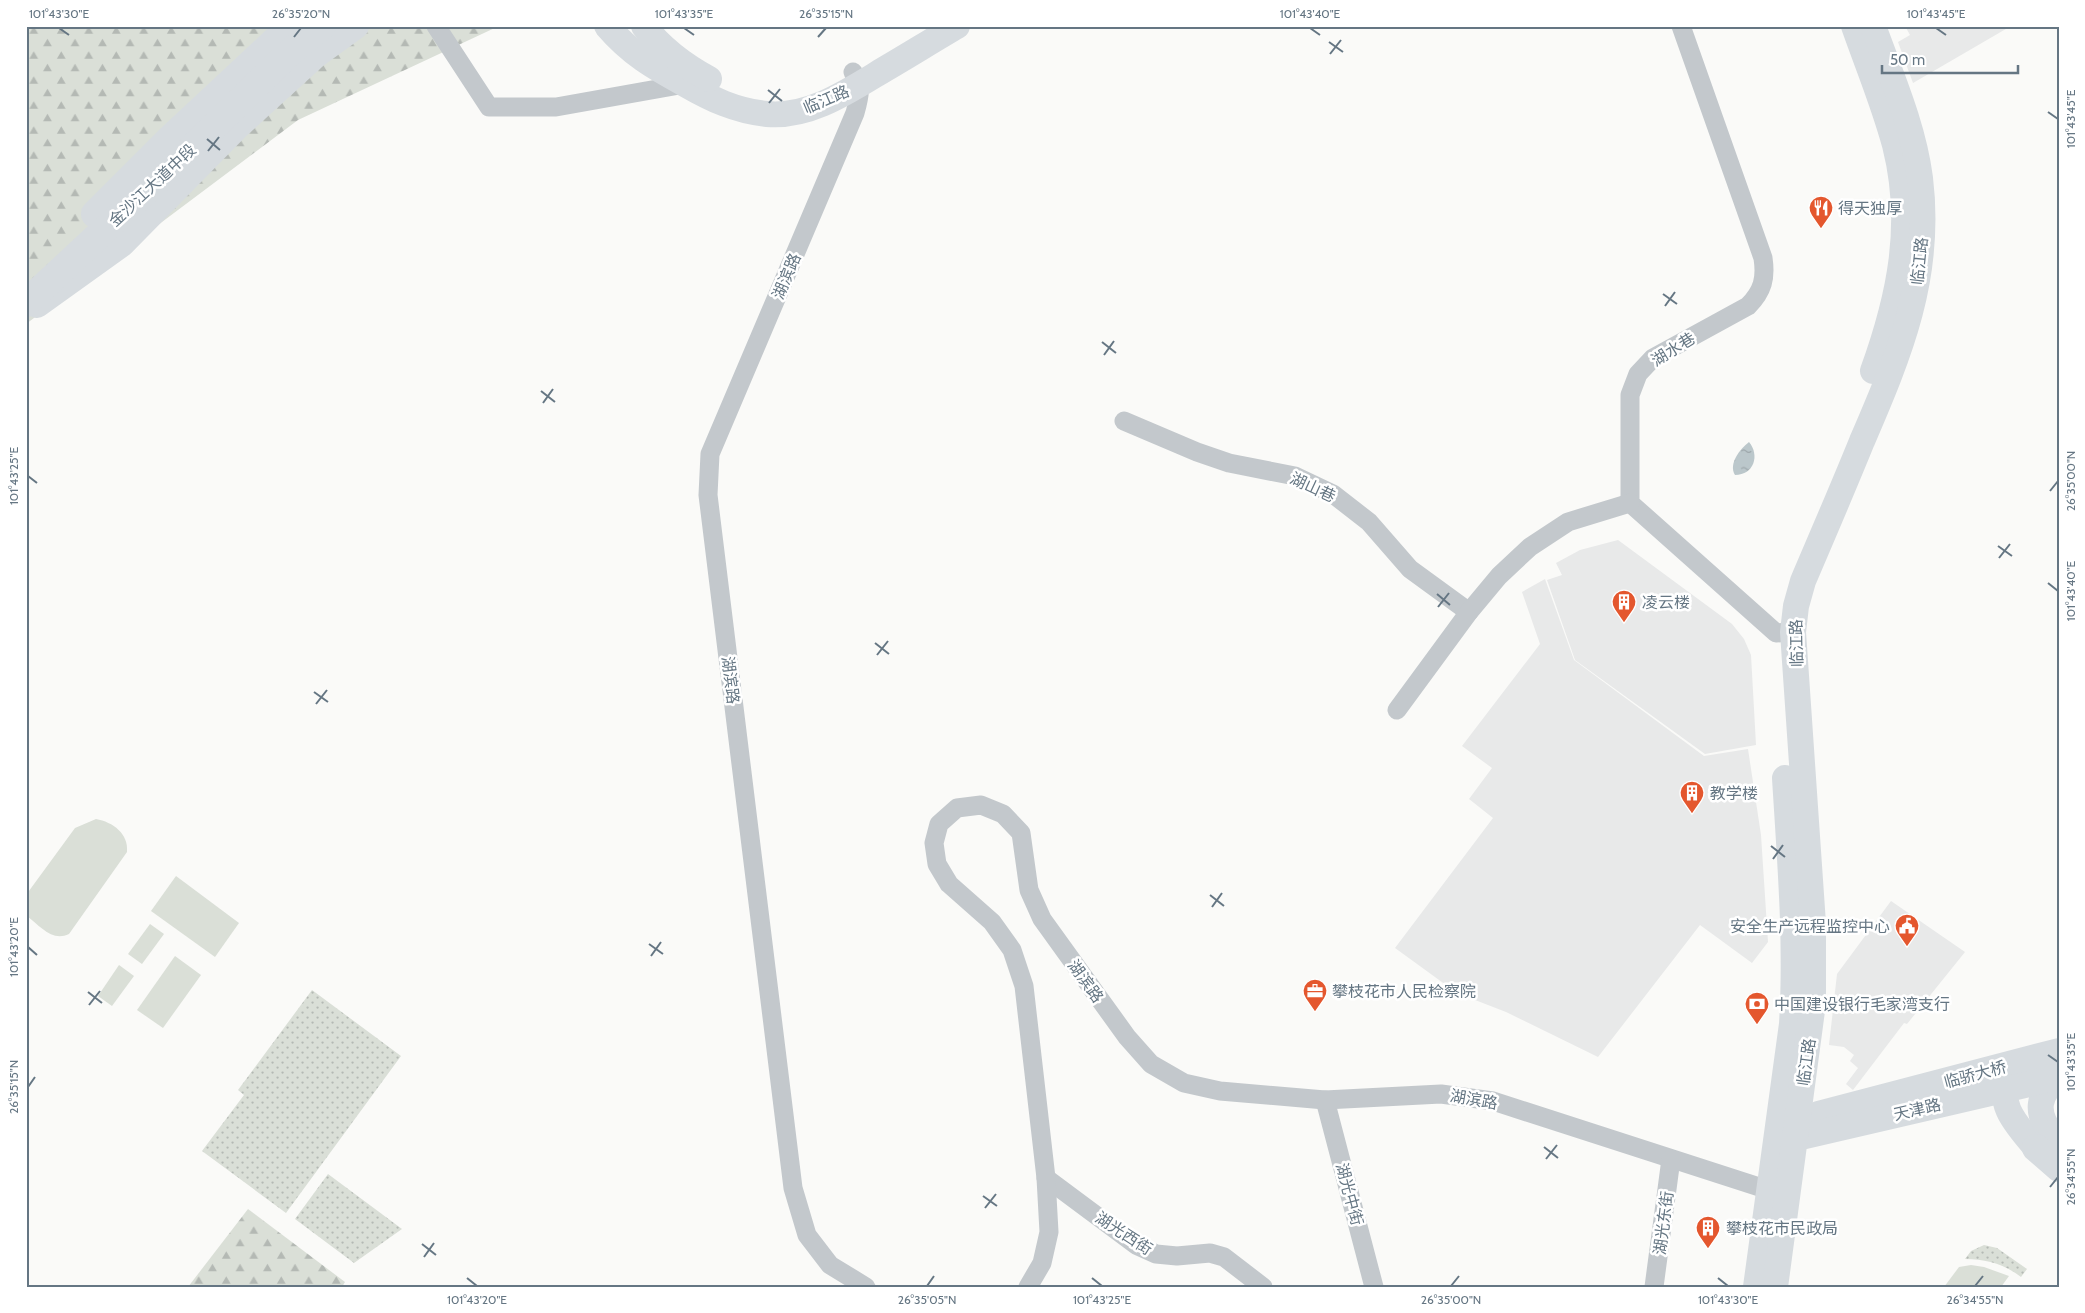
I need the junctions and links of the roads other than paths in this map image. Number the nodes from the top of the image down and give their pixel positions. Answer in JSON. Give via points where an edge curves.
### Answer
{"nodes":[{"id":1,"x":291,"y":26,"type":"edge"},
{"id":2,"x":322,"y":26,"type":"edge"},
{"id":3,"x":356,"y":26,"type":"edge"},
{"id":4,"x":436,"y":26,"type":"edge"},
{"id":5,"x":606,"y":26,"type":"edge"},
{"id":6,"x":620,"y":26,"type":"edge"},
{"id":7,"x":644,"y":26,"type":"edge"},
{"id":8,"x":658,"y":26,"type":"edge"},
{"id":9,"x":929,"y":26,"type":"edge"},
{"id":10,"x":957,"y":26,"type":"edge"},
{"id":11,"x":1681,"y":26,"type":"edge"},
{"id":12,"x":1854,"y":26,"type":"edge"},
{"id":13,"x":1872,"y":26,"type":"edge"},
{"id":14,"x":686,"y":75,"type":"junction"},
{"id":15,"x":856,"y":78,"type":"junction"},
{"id":16,"x":26,"y":283,"type":"edge"},
{"id":17,"x":26,"y":303,"type":"edge"},
{"id":18,"x":26,"y":312,"type":"edge"},
{"id":19,"x":1124,"y":421,"type":"dead end"},
{"id":20,"x":1630,"y":503,"type":"junction"},
{"id":21,"x":1469,"y":612,"type":"junction"},
{"id":22,"x":1784,"y":632,"type":"junction"},
{"id":23,"x":1397,"y":710,"type":"dead end"},
{"id":24,"x":2059,"y":1051,"type":"edge"},
{"id":25,"x":2014,"y":1075,"type":"junction"},
{"id":26,"x":2059,"y":1077,"type":"edge"},
{"id":27,"x":1324,"y":1100,"type":"junction"},
{"id":28,"x":1945,"y":1102,"type":"junction"},
{"id":29,"x":1787,"y":1131,"type":"junction"},
{"id":30,"x":2049,"y":1141,"type":"edge"},
{"id":31,"x":1671,"y":1160,"type":"junction"},
{"id":32,"x":2059,"y":1168,"type":"edge"},
{"id":33,"x":1046,"y":1178,"type":"junction"},
{"id":34,"x":1778,"y":1194,"type":"junction"},
{"id":35,"x":866,"y":1287,"type":"edge"},
{"id":36,"x":1028,"y":1287,"type":"edge"},
{"id":37,"x":1263,"y":1287,"type":"edge"},
{"id":38,"x":1374,"y":1287,"type":"edge"},
{"id":39,"x":1654,"y":1287,"type":"edge"},
{"id":40,"x":1756,"y":1287,"type":"edge"},
{"id":41,"x":1775,"y":1287,"type":"edge"}],
"edges":[{"from":1,"to":16,"type":"main road","name":"金沙江大道中段","via":[[171,138]]},
{"from":2,"to":17,"type":"main road","name":"金沙江大道中段","via":[[289,53]]},
{"from":3,"to":18,"type":"main road","via":[[316,55],[237,127],[122,244]]},
{"from":4,"to":14,"type":"street","via":[[489,107],[556,107]]},
{"from":5,"to":14,"type":"main road","via":[[649,65]]},
{"from":6,"to":14,"type":"main road","via":[[638,48]]},
{"from":7,"to":14,"type":"main road"},
{"from":8,"to":14,"type":"main road"},
{"from":9,"to":15,"type":"main road","name":"临江路"},
{"from":10,"to":15,"type":"main road","name":"临江路"},
{"from":11,"to":20,"type":"street","name":"湖水巷","via":[[1763,258],[1764,283],[1748,306],[1653,358],[1638,374],[1630,395]]},
{"from":12,"to":22,"type":"main road","name":"临江路","via":[[1895,147],[1905,216],[1904,250],[1899,282],[1873,371],[1787,573],[1778,602]]},
{"from":13,"to":22,"type":"main road","name":"临江路","via":[[1903,106],[1920,178],[1921,252],[1917,285],[1898,355]]},
{"from":14,"to":15,"type":"main road","name":"临江路","via":[[726,105],[769,114],[814,107]]},
{"from":15,"to":35,"type":"street","name":"湖滨路","via":[[860,97],[855,113],[710,454],[708,494],[793,1188],[807,1235],[830,1266]]},
{"from":19,"to":21,"type":"street","name":"湖山巷","via":[[1228,463],[1295,476],[1333,494],[1369,522],[1410,569]]},
{"from":20,"to":21,"type":"street","via":[[1568,522],[1534,544],[1499,576]]},
{"from":20,"to":22,"type":"street"},
{"from":21,"to":23,"type":"street"},
{"from":22,"to":29,"type":"main road","name":"临江路","via":[[1794,924]]},
{"from":24,"to":25,"type":"main road","name":"临骄大桥"},
{"from":25,"to":26,"type":"main road","name":"天津路"},
{"from":25,"to":28,"type":"main road","name":"天津路"},
{"from":25,"to":29,"type":"main road","name":"临骄大桥","via":[[1892,1095]]},
{"from":25,"to":30,"type":"main road","via":[[2004,1099],[2013,1118]]},
{"from":26,"to":30,"type":"main road","via":[[2046,1090],[2040,1106]]},
{"from":27,"to":31,"type":"street","name":"湖滨路","via":[[1441,1094],[1494,1101]]},
{"from":27,"to":33,"type":"street","name":"湖滨路","via":[[1211,1089],[1184,1083],[1151,1064],[1127,1037],[1042,920],[1029,890],[1020,833],[1004,814],[981,804],[957,808],[939,824],[934,843],[938,864],[949,884],[992,922],[1012,950],[1024,986]]},
{"from":27,"to":38,"type":"street","name":"湖光中街"},
{"from":28,"to":29,"type":"main road","name":"天津路"},
{"from":28,"to":30,"type":"main road","via":[[1983,1106]]},
{"from":29,"to":34,"type":"main road","name":"临江路"},
{"from":30,"to":32,"type":"main road"},
{"from":31,"to":34,"type":"street","name":"湖滨路"},
{"from":31,"to":39,"type":"street","name":"湖光东街"},
{"from":33,"to":36,"type":"street","name":"湖滨路","via":[[1049,1232],[1042,1264]]},
{"from":33,"to":37,"type":"street","name":"湖光西街","via":[[1136,1245],[1156,1254],[1210,1253],[1224,1257]]},
{"from":34,"to":40,"type":"main road","name":"临江路"},
{"from":34,"to":41,"type":"main road","name":"临江路"}]}
